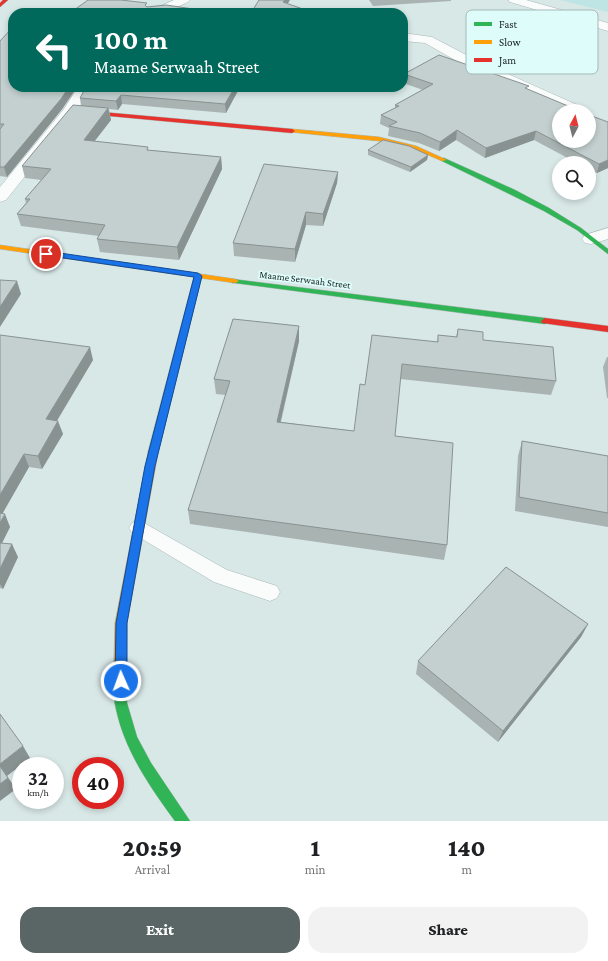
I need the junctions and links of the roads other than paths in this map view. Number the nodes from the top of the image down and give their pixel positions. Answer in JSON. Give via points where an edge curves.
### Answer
{"nodes":[{"id":1,"x":184,"y":0,"type":"edge"},
{"id":2,"x":514,"y":0,"type":"edge"},
{"id":3,"x":166,"y":8,"type":"edge"},
{"id":4,"x":549,"y":10,"type":"edge"},
{"id":5,"x":598,"y":24,"type":"edge"},
{"id":6,"x":608,"y":27,"type":"edge"},
{"id":7,"x":408,"y":37,"type":"edge"},
{"id":8,"x":466,"y":60,"type":"edge"},
{"id":9,"x":496,"y":74,"type":"edge"},
{"id":10,"x":82,"y":92,"type":"edge"},
{"id":11,"x":564,"y":104,"type":"edge"},
{"id":12,"x":70,"y":111,"type":"junction"},
{"id":13,"x":0,"y":197,"type":"edge"},
{"id":14,"x":608,"y":233,"type":"edge"},
{"id":15,"x":591,"y":239,"type":"junction"},
{"id":16,"x":0,"y":247,"type":"edge"},
{"id":17,"x":608,"y":252,"type":"edge"},
{"id":18,"x":198,"y":276,"type":"junction"},
{"id":19,"x":608,"y":329,"type":"edge"},
{"id":20,"x":138,"y":528,"type":"junction"},
{"id":21,"x":270,"y":592,"type":"dead end"},
{"id":22,"x":183,"y":821,"type":"edge"}],
"edges":[{"from":1,"to":3,"type":"street"},
{"from":2,"to":4,"type":"street"},
{"from":5,"to":6,"type":"street"},
{"from":7,"to":8,"type":"street","via":[[428,40]]},
{"from":9,"to":11,"type":"street"},
{"from":10,"to":12,"type":"street"},
{"from":12,"to":13,"type":"street"},
{"from":12,"to":15,"type":"street","via":[[396,142],[414,147],[492,182],[544,209]]},
{"from":14,"to":15,"type":"street"},
{"from":15,"to":17,"type":"street"},
{"from":16,"to":18,"type":"street","name":"Maame Serwaah Street"},
{"from":18,"to":19,"type":"street","name":"Maame Serwaah Street"},
{"from":18,"to":20,"type":"street","via":[[150,466]]},
{"from":20,"to":21,"type":"lane","via":[[217,574]]},
{"from":20,"to":22,"type":"street","via":[[122,623],[122,708],[134,745],[152,779]]}]}
